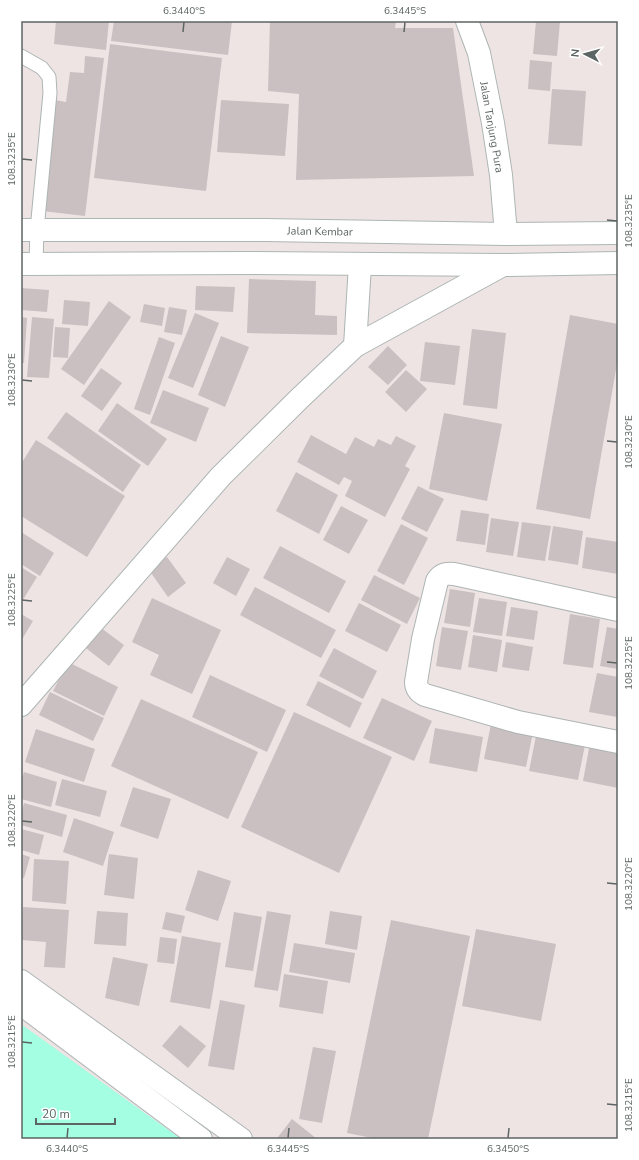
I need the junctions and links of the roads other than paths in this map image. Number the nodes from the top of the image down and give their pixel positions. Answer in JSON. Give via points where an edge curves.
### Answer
{"nodes":[{"id":1,"x":467,"y":21,"type":"edge"},
{"id":2,"x":21,"y":56,"type":"edge"},
{"id":3,"x":29,"y":230,"type":"edge"},
{"id":4,"x":618,"y":233,"type":"edge"},
{"id":5,"x":506,"y":234,"type":"junction"},
{"id":6,"x":618,"y":263,"type":"edge"},
{"id":7,"x":29,"y":264,"type":"edge"},
{"id":8,"x":360,"y":265,"type":"junction"},
{"id":9,"x":503,"y":265,"type":"junction"},
{"id":10,"x":356,"y":346,"type":"junction"},
{"id":11,"x":618,"y":610,"type":"edge"},
{"id":12,"x":21,"y":704,"type":"edge"},
{"id":13,"x":618,"y":742,"type":"edge"},
{"id":14,"x":21,"y":981,"type":"edge"},
{"id":15,"x":21,"y":1004,"type":"edge"},
{"id":16,"x":201,"y":1139,"type":"edge"},
{"id":17,"x":241,"y":1139,"type":"edge"}],
"edges":[{"from":1,"to":5,"type":"street","name":"Jalan Tanjung Pura","via":[[478,53],[493,123]]},
{"from":2,"to":3,"type":"lane","via":[[42,68],[49,77],[50,93]]},
{"from":3,"to":5,"type":"street","name":"Jalan Kembar"},
{"from":3,"to":7,"type":"lane"},
{"from":4,"to":5,"type":"street","name":"Jalan Kembar"},
{"from":6,"to":9,"type":"street"},
{"from":7,"to":8,"type":"street"},
{"from":8,"to":9,"type":"street"},
{"from":8,"to":10,"type":"street"},
{"from":9,"to":10,"type":"street"},
{"from":10,"to":12,"type":"street","via":[[221,476]]},
{"from":11,"to":13,"type":"street","via":[[454,574],[444,574],[437,581],[423,640],[416,687],[425,695],[518,722]]},
{"from":14,"to":17,"type":"street"},
{"from":15,"to":16,"type":"street"}]}
